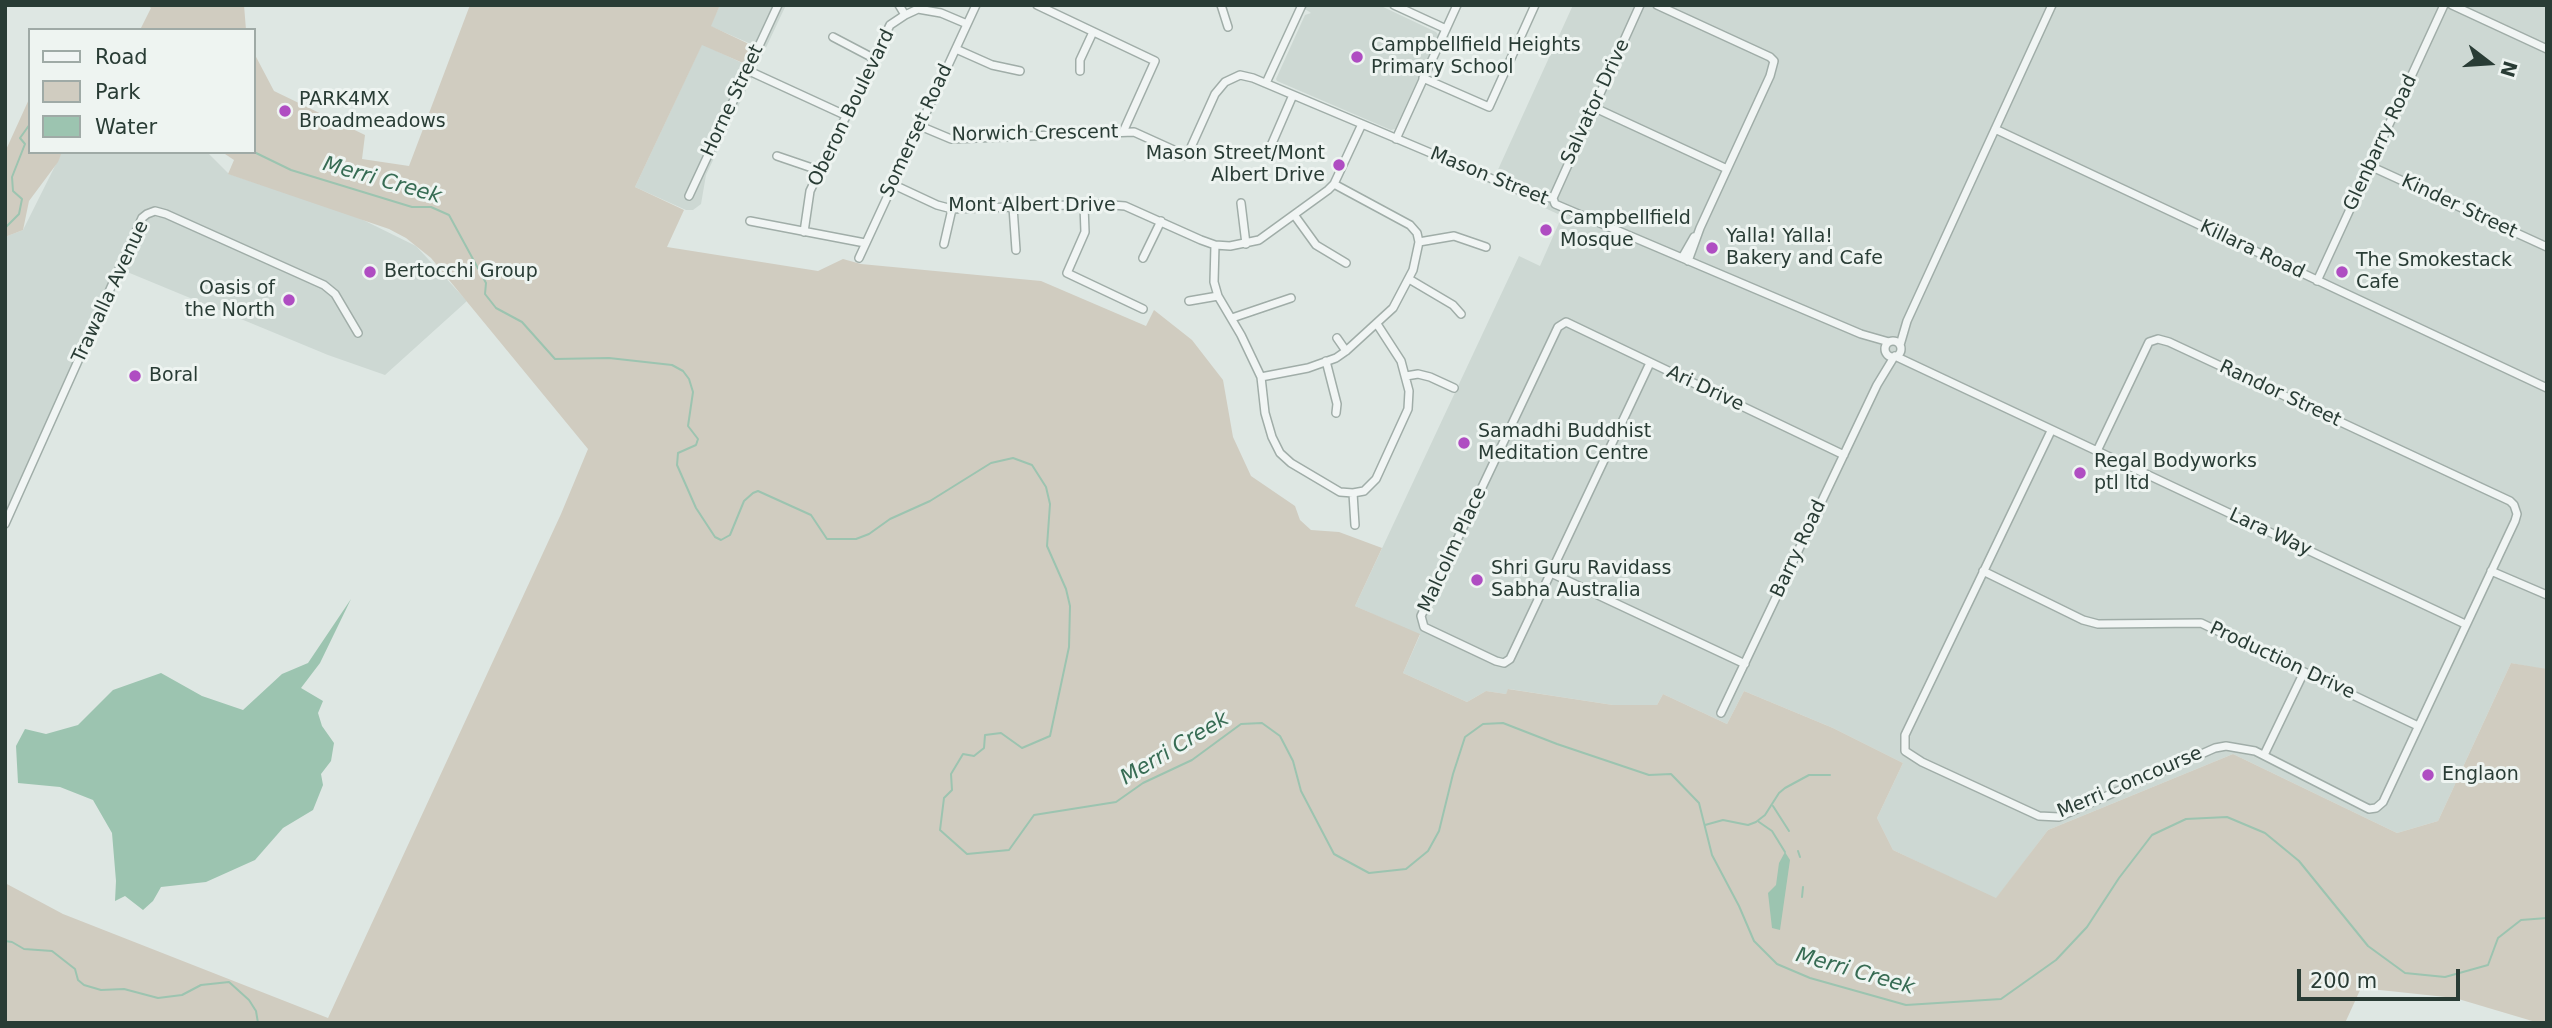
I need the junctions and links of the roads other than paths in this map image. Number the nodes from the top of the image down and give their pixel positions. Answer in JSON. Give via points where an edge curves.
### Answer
{"nodes":[{"id":1,"x":778,"y":5,"type":"edge"},
{"id":2,"x":899,"y":5,"type":"edge"},
{"id":3,"x":976,"y":5,"type":"edge"},
{"id":4,"x":1037,"y":5,"type":"edge"},
{"id":5,"x":1221,"y":5,"type":"edge"},
{"id":6,"x":1302,"y":5,"type":"edge"},
{"id":7,"x":1394,"y":5,"type":"edge"},
{"id":8,"x":1457,"y":5,"type":"edge"},
{"id":9,"x":1535,"y":5,"type":"edge"},
{"id":10,"x":1640,"y":5,"type":"edge"},
{"id":11,"x":1657,"y":5,"type":"edge"},
{"id":12,"x":2052,"y":5,"type":"edge"},
{"id":13,"x":2444,"y":5,"type":"edge"},
{"id":14,"x":2452,"y":5,"type":"edge"},
{"id":15,"x":905,"y":15,"type":"junction"},
{"id":16,"x":967,"y":24,"type":"junction"},
{"id":17,"x":1228,"y":27,"type":"dead end"},
{"id":18,"x":1446,"y":29,"type":"junction"},
{"id":19,"x":1093,"y":32,"type":"junction"},
{"id":20,"x":833,"y":37,"type":"dead end"},
{"id":21,"x":956,"y":49,"type":"junction"},
{"id":22,"x":2547,"y":49,"type":"edge"},
{"id":23,"x":873,"y":58,"type":"junction"},
{"id":24,"x":747,"y":70,"type":"junction"},
{"id":25,"x":1020,"y":71,"type":"dead end"},
{"id":26,"x":1080,"y":71,"type":"dead end"},
{"id":27,"x":1423,"y":78,"type":"junction"},
{"id":28,"x":1266,"y":83,"type":"junction"},
{"id":29,"x":1293,"y":95,"type":"junction"},
{"id":30,"x":1593,"y":107,"type":"junction"},
{"id":31,"x":847,"y":116,"type":"junction"},
{"id":32,"x":1362,"y":124,"type":"junction"},
{"id":33,"x":920,"y":126,"type":"junction"},
{"id":34,"x":1995,"y":129,"type":"junction"},
{"id":35,"x":1123,"y":132,"type":"junction"},
{"id":36,"x":1396,"y":139,"type":"junction"},
{"id":37,"x":1270,"y":148,"type":"dead end"},
{"id":38,"x":777,"y":156,"type":"dead end"},
{"id":39,"x":2370,"y":166,"type":"junction"},
{"id":40,"x":1727,"y":169,"type":"junction"},
{"id":41,"x":821,"y":172,"type":"junction"},
{"id":42,"x":892,"y":184,"type":"junction"},
{"id":43,"x":1334,"y":184,"type":"junction"},
{"id":44,"x":689,"y":196,"type":"dead end"},
{"id":45,"x":1553,"y":198,"type":"junction"},
{"id":46,"x":1241,"y":203,"type":"dead end"},
{"id":47,"x":1084,"y":205,"type":"junction"},
{"id":48,"x":1013,"y":207,"type":"junction"},
{"id":49,"x":952,"y":209,"type":"junction"},
{"id":50,"x":1295,"y":216,"type":"junction"},
{"id":51,"x":750,"y":221,"type":"dead end"},
{"id":52,"x":1161,"y":221,"type":"junction"},
{"id":53,"x":804,"y":232,"type":"junction"},
{"id":54,"x":1419,"y":242,"type":"junction"},
{"id":55,"x":865,"y":243,"type":"junction"},
{"id":56,"x":944,"y":244,"type":"dead end"},
{"id":57,"x":1245,"y":244,"type":"junction"},
{"id":58,"x":1215,"y":245,"type":"junction"},
{"id":59,"x":1486,"y":247,"type":"dead end"},
{"id":60,"x":2547,"y":247,"type":"edge"},
{"id":61,"x":1016,"y":250,"type":"dead end"},
{"id":62,"x":859,"y":258,"type":"dead end"},
{"id":63,"x":1143,"y":258,"type":"dead end"},
{"id":64,"x":1685,"y":260,"type":"junction"},
{"id":65,"x":1346,"y":263,"type":"dead end"},
{"id":66,"x":1409,"y":279,"type":"junction"},
{"id":67,"x":2317,"y":281,"type":"junction"},
{"id":68,"x":1218,"y":296,"type":"junction"},
{"id":69,"x":1291,"y":298,"type":"dead end"},
{"id":70,"x":1189,"y":300,"type":"dead end"},
{"id":71,"x":1143,"y":309,"type":"dead end"},
{"id":72,"x":1461,"y":314,"type":"dead end"},
{"id":73,"x":1232,"y":318,"type":"junction"},
{"id":74,"x":1906,"y":321,"type":"junction"},
{"id":75,"x":1566,"y":322,"type":"joint"},
{"id":76,"x":1377,"y":324,"type":"junction"},
{"id":77,"x":358,"y":333,"type":"dead end"},
{"id":78,"x":1867,"y":337,"type":"junction"},
{"id":79,"x":1337,"y":338,"type":"dead end"},
{"id":80,"x":1890,"y":341,"type":"junction"},
{"id":81,"x":1900,"y":347,"type":"junction"},
{"id":82,"x":1346,"y":351,"type":"junction"},
{"id":83,"x":1885,"y":351,"type":"junction"},
{"id":84,"x":1894,"y":357,"type":"junction"},
{"id":85,"x":1326,"y":361,"type":"junction"},
{"id":86,"x":1650,"y":363,"type":"junction"},
{"id":87,"x":1923,"y":369,"type":"junction"},
{"id":88,"x":1406,"y":376,"type":"junction"},
{"id":89,"x":1261,"y":377,"type":"junction"},
{"id":90,"x":1877,"y":385,"type":"junction"},
{"id":91,"x":1454,"y":388,"type":"dead end"},
{"id":92,"x":2547,"y":388,"type":"edge"},
{"id":93,"x":1336,"y":414,"type":"dead end"},
{"id":94,"x":2051,"y":431,"type":"junction"},
{"id":95,"x":2097,"y":451,"type":"junction"},
{"id":96,"x":1844,"y":455,"type":"junction"},
{"id":97,"x":1353,"y":493,"type":"junction"},
{"id":98,"x":2516,"y":509,"type":"joint"},
{"id":99,"x":5,"y":524,"type":"edge"},
{"id":100,"x":1355,"y":524,"type":"dead end"},
{"id":101,"x":1983,"y":571,"type":"junction"},
{"id":102,"x":2491,"y":571,"type":"junction"},
{"id":103,"x":1551,"y":573,"type":"junction"},
{"id":104,"x":2547,"y":596,"type":"edge"},
{"id":105,"x":2465,"y":624,"type":"junction"},
{"id":106,"x":1745,"y":664,"type":"junction"},
{"id":107,"x":2304,"y":671,"type":"junction"},
{"id":108,"x":1721,"y":713,"type":"dead end"},
{"id":109,"x":2418,"y":726,"type":"junction"},
{"id":110,"x":2264,"y":755,"type":"junction"}],
"edges":[{"from":1,"to":24,"type":"street","name":"Horne Street"},
{"from":2,"to":15,"type":"street"},
{"from":3,"to":16,"type":"street","name":"Somerset Road"},
{"from":4,"to":19,"type":"street"},
{"from":5,"to":17,"type":"street"},
{"from":6,"to":28,"type":"street"},
{"from":7,"to":18,"type":"street"},
{"from":8,"to":18,"type":"street"},
{"from":9,"to":27,"type":"street","via":[[1489,107]]},
{"from":10,"to":30,"type":"street","name":"Salvator Drive"},
{"from":11,"to":40,"type":"street","via":[[1774,61]]},
{"from":12,"to":34,"type":"street"},
{"from":13,"to":39,"type":"street","name":"Glenbarry Road"},
{"from":14,"to":22,"type":"street"},
{"from":15,"to":16,"type":"street","name":"Oberon Boulevard","via":[[931,10]]},
{"from":15,"to":23,"type":"street","name":"Oberon Boulevard","via":[[890,25]]},
{"from":16,"to":21,"type":"street","name":"Somerset Road"},
{"from":18,"to":27,"type":"street"},
{"from":19,"to":26,"type":"street"},
{"from":19,"to":35,"type":"street","via":[[1156,61]]},
{"from":20,"to":23,"type":"street"},
{"from":21,"to":25,"type":"street"},
{"from":21,"to":33,"type":"street","name":"Somerset Road"},
{"from":23,"to":31,"type":"street","name":"Oberon Boulevard"},
{"from":24,"to":31,"type":"street"},
{"from":24,"to":44,"type":"street","name":"Horne Street"},
{"from":27,"to":36,"type":"street"},
{"from":28,"to":29,"type":"street","name":"Mason Street"},
{"from":28,"to":35,"type":"street","name":"Norwich Crescent","via":[[1240,75],[1225,82],[1187,156],[1134,132]]},
{"from":29,"to":32,"type":"street","name":"Mason Street"},
{"from":29,"to":37,"type":"street"},
{"from":30,"to":40,"type":"street"},
{"from":30,"to":45,"type":"street","name":"Salvator Drive"},
{"from":31,"to":41,"type":"street","name":"Oberon Boulevard"},
{"from":32,"to":36,"type":"street","name":"Mason Street"},
{"from":32,"to":43,"type":"street","name":"Mont Albert Drive"},
{"from":33,"to":35,"type":"street","name":"Norwich Crescent","via":[[951,139]]},
{"from":33,"to":42,"type":"street","name":"Somerset Road"},
{"from":34,"to":67,"type":"street","name":"Killara Road"},
{"from":34,"to":74,"type":"street"},
{"from":36,"to":45,"type":"street","name":"Mason Street","via":[[1535,197]]},
{"from":38,"to":41,"type":"street"},
{"from":39,"to":60,"type":"street","name":"Kinder Street"},
{"from":39,"to":67,"type":"street","name":"Glenbarry Road"},
{"from":40,"to":64,"type":"street"},
{"from":41,"to":53,"type":"street","name":"Oberon Boulevard","via":[[808,198]]},
{"from":42,"to":49,"type":"street","name":"Mont Albert Drive"},
{"from":42,"to":55,"type":"street","name":"Somerset Road"},
{"from":43,"to":50,"type":"street","name":"Mont Albert Drive"},
{"from":43,"to":54,"type":"street","via":[[1410,225]]},
{"from":45,"to":64,"type":"street","name":"Mason Street","via":[[1555,204]]},
{"from":46,"to":57,"type":"street"},
{"from":47,"to":48,"type":"street","name":"Mont Albert Drive"},
{"from":47,"to":52,"type":"street","name":"Mont Albert Drive","via":[[1125,206]]},
{"from":47,"to":71,"type":"street","via":[[1085,232],[1067,273]]},
{"from":48,"to":49,"type":"street","name":"Mont Albert Drive"},
{"from":48,"to":61,"type":"street"},
{"from":49,"to":56,"type":"street"},
{"from":50,"to":57,"type":"street","name":"Mont Albert Drive"},
{"from":50,"to":65,"type":"street","via":[[1316,244]]},
{"from":51,"to":53,"type":"street"},
{"from":52,"to":58,"type":"street","name":"Mont Albert Drive"},
{"from":52,"to":63,"type":"street"},
{"from":53,"to":55,"type":"street"},
{"from":54,"to":59,"type":"street","via":[[1454,236]]},
{"from":54,"to":66,"type":"street"},
{"from":55,"to":62,"type":"street","name":"Somerset Road"},
{"from":57,"to":58,"type":"street","name":"Mont Albert Drive"},
{"from":58,"to":68,"type":"street"},
{"from":64,"to":78,"type":"street","name":"Mason Street"},
{"from":66,"to":72,"type":"street"},
{"from":66,"to":76,"type":"street","via":[[1394,308]]},
{"from":67,"to":92,"type":"street","name":"Killara Road"},
{"from":68,"to":70,"type":"street"},
{"from":68,"to":73,"type":"street"},
{"from":69,"to":73,"type":"street"},
{"from":73,"to":89,"type":"street"},
{"from":74,"to":80,"type":"street"},
{"from":74,"to":81,"type":"street"},
{"from":75,"to":86,"type":"street","name":"Ari Drive"},
{"from":75,"to":103,"type":"street","name":"Malcolm Place","via":[[1558,327],[1420,617],[1424,627],[1504,663]]},
{"from":76,"to":82,"type":"street"},
{"from":76,"to":88,"type":"street"},
{"from":77,"to":99,"type":"street","name":"Trawalla Avenue","via":[[329,288],[166,214],[147,214]]},
{"from":78,"to":80,"type":"street","name":"Mason Street"},
{"from":78,"to":83,"type":"street","name":"Mason Street"},
{"from":79,"to":82,"type":"street"},
{"from":80,"to":81,"type":"street","name":"Mason Street"},
{"from":80,"to":83,"type":"street","name":"Barry Road"},
{"from":81,"to":84,"type":"street","name":"Barry Road"},
{"from":81,"to":87,"type":"street"},
{"from":82,"to":85,"type":"street"},
{"from":83,"to":84,"type":"street","name":"Mason Street"},
{"from":83,"to":90,"type":"street","name":"Barry Road"},
{"from":84,"to":87,"type":"street"},
{"from":84,"to":90,"type":"street","name":"Barry Road"},
{"from":85,"to":89,"type":"street"},
{"from":85,"to":93,"type":"street"},
{"from":86,"to":96,"type":"street","name":"Ari Drive"},
{"from":86,"to":103,"type":"street"},
{"from":87,"to":94,"type":"street","name":"Lara Way"},
{"from":88,"to":91,"type":"street","via":[[1430,377]]},
{"from":88,"to":97,"type":"street","via":[[1405,416],[1376,479],[1364,491]]},
{"from":89,"to":97,"type":"street","via":[[1267,421],[1280,453],[1330,487]]},
{"from":90,"to":96,"type":"street","name":"Barry Road"},
{"from":94,"to":95,"type":"street","name":"Lara Way"},
{"from":94,"to":101,"type":"street","name":"Merri Concourse"},
{"from":95,"to":98,"type":"street","name":"Randor Street","via":[[2149,342],[2158,340],[2510,501]]},
{"from":95,"to":105,"type":"street","name":"Lara Way"},
{"from":96,"to":106,"type":"street","name":"Barry Road"},
{"from":97,"to":100,"type":"street"},
{"from":98,"to":102,"type":"street","name":"Merri Concourse","via":[[2515,521]]},
{"from":101,"to":107,"type":"street","name":"Production Drive","via":[[2090,622],[2201,623]]},
{"from":101,"to":110,"type":"street","name":"Merri Concourse","via":[[1905,735],[1905,751],[2039,816],[2059,817],[2215,748],[2239,746]]},
{"from":102,"to":104,"type":"street"},
{"from":102,"to":105,"type":"street","name":"Merri Concourse"},
{"from":103,"to":106,"type":"street"},
{"from":105,"to":109,"type":"street","name":"Merri Concourse"},
{"from":106,"to":108,"type":"street","name":"Barry Road"},
{"from":107,"to":109,"type":"street","name":"Production Drive"},
{"from":107,"to":110,"type":"street"},
{"from":109,"to":110,"type":"street","name":"Merri Concourse","via":[[2376,808],[2369,809]]}]}
